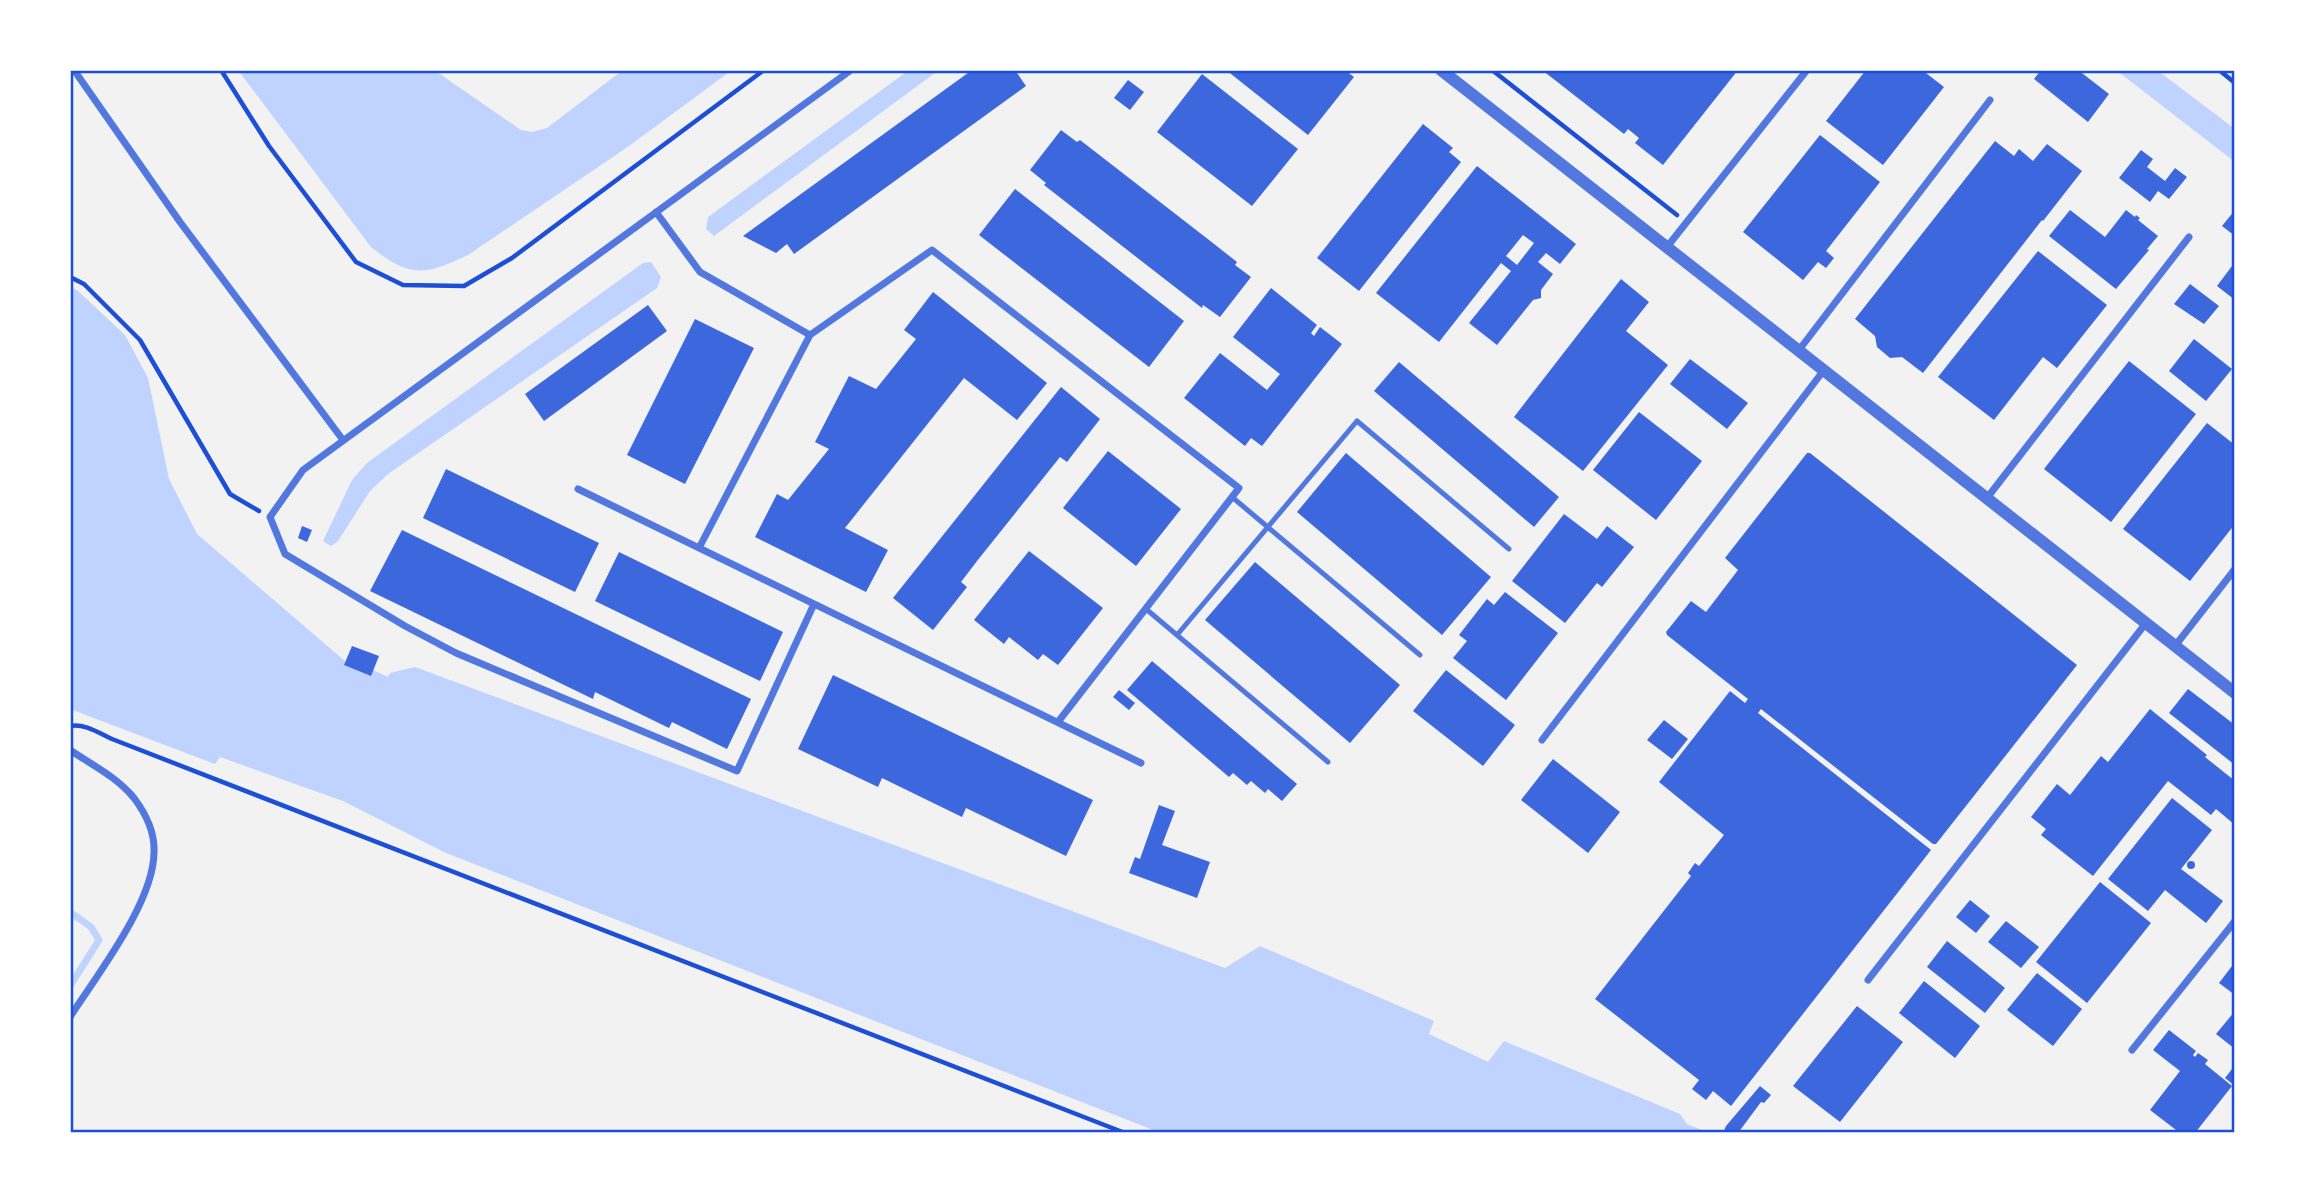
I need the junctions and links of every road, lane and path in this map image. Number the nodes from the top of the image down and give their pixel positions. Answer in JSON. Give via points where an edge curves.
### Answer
{"nodes":[{"id":1,"x":74,"y":70,"type":"edge"},
{"id":2,"x":221,"y":70,"type":"edge"},
{"id":3,"x":764,"y":70,"type":"edge"},
{"id":4,"x":851,"y":70,"type":"edge"},
{"id":5,"x":1441,"y":70,"type":"edge"},
{"id":6,"x":1492,"y":70,"type":"edge"},
{"id":7,"x":1807,"y":70,"type":"edge"},
{"id":8,"x":2219,"y":70,"type":"edge"},
{"id":9,"x":2235,"y":83,"type":"edge"},
{"id":10,"x":1990,"y":100,"type":"dead end"},
{"id":11,"x":656,"y":212,"type":"junction"},
{"id":12,"x":1686,"y":222,"type":"junction"},
{"id":13,"x":2189,"y":237,"type":"dead end"},
{"id":14,"x":1667,"y":247,"type":"junction"},
{"id":15,"x":70,"y":277,"type":"edge"},
{"id":16,"x":810,"y":335,"type":"junction"},
{"id":17,"x":1799,"y":351,"type":"junction"},
{"id":18,"x":1824,"y":370,"type":"junction"},
{"id":19,"x":343,"y":440,"type":"junction"},
{"id":20,"x":578,"y":489,"type":"dead end"},
{"id":21,"x":1232,"y":497,"type":"junction"},
{"id":22,"x":1987,"y":498,"type":"junction"},
{"id":23,"x":270,"y":517,"type":"junction"},
{"id":24,"x":1268,"y":528,"type":"junction"},
{"id":25,"x":699,"y":548,"type":"junction"},
{"id":26,"x":1510,"y":549,"type":"dead end"},
{"id":27,"x":2235,"y":569,"type":"edge"},
{"id":28,"x":814,"y":604,"type":"junction"},
{"id":29,"x":1146,"y":609,"type":"junction"},
{"id":30,"x":2146,"y":623,"type":"junction"},
{"id":31,"x":1177,"y":635,"type":"junction"},
{"id":32,"x":2175,"y":646,"type":"junction"},
{"id":33,"x":1420,"y":655,"type":"dead end"},
{"id":34,"x":2235,"y":693,"type":"edge"},
{"id":35,"x":1058,"y":722,"type":"junction"},
{"id":36,"x":70,"y":726,"type":"edge"},
{"id":37,"x":1542,"y":740,"type":"dead end"},
{"id":38,"x":70,"y":750,"type":"edge"},
{"id":39,"x":1328,"y":762,"type":"dead end"},
{"id":40,"x":1142,"y":763,"type":"dead end"},
{"id":41,"x":2235,"y":921,"type":"edge"},
{"id":42,"x":1868,"y":980,"type":"dead end"},
{"id":43,"x":70,"y":1017,"type":"edge"},
{"id":44,"x":2132,"y":1049,"type":"dead end"},
{"id":45,"x":1125,"y":1133,"type":"edge"}],
"edges":[{"from":1,"to":19,"type":"street","via":[[180,222]]},
{"from":2,"to":3,"type":"path","via":[[269,146],[355,262],[403,285],[464,286],[512,258]]},
{"from":4,"to":11,"type":"street"},
{"from":5,"to":14,"type":"street"},
{"from":6,"to":12,"type":"path"},
{"from":7,"to":12,"type":"street"},
{"from":8,"to":9,"type":"path"},
{"from":10,"to":17,"type":"street"},
{"from":11,"to":16,"type":"street","via":[[700,272]]},
{"from":11,"to":19,"type":"street"},
{"from":12,"to":14,"type":"street"},
{"from":13,"to":22,"type":"street"},
{"from":14,"to":17,"type":"street"},
{"from":15,"to":23,"type":"path","via":[[84,284],[140,340],[230,494]]},
{"from":16,"to":21,"type":"street","via":[[932,250],[1239,488]]},
{"from":16,"to":25,"type":"street"},
{"from":17,"to":18,"type":"street"},
{"from":18,"to":22,"type":"street"},
{"from":18,"to":37,"type":"street"},
{"from":19,"to":23,"type":"street","via":[[303,470]]},
{"from":20,"to":25,"type":"street"},
{"from":21,"to":24,"type":"lane"},
{"from":21,"to":29,"type":"street"},
{"from":22,"to":30,"type":"street"},
{"from":23,"to":28,"type":"street","via":[[285,554],[456,653],[737,771]]},
{"from":24,"to":26,"type":"lane","via":[[1357,421]]},
{"from":24,"to":31,"type":"lane"},
{"from":24,"to":33,"type":"lane"},
{"from":25,"to":28,"type":"street"},
{"from":27,"to":32,"type":"street"},
{"from":28,"to":35,"type":"street"},
{"from":29,"to":31,"type":"lane"},
{"from":29,"to":35,"type":"street"},
{"from":30,"to":32,"type":"street"},
{"from":30,"to":42,"type":"street"},
{"from":31,"to":39,"type":"lane"},
{"from":32,"to":34,"type":"street"},
{"from":35,"to":40,"type":"street"},
{"from":36,"to":45,"type":"path","via":[[88,728]]},
{"from":38,"to":43,"type":"street","via":[[132,797],[152,832],[155,851],[141,902]]},
{"from":41,"to":44,"type":"street"}]}
